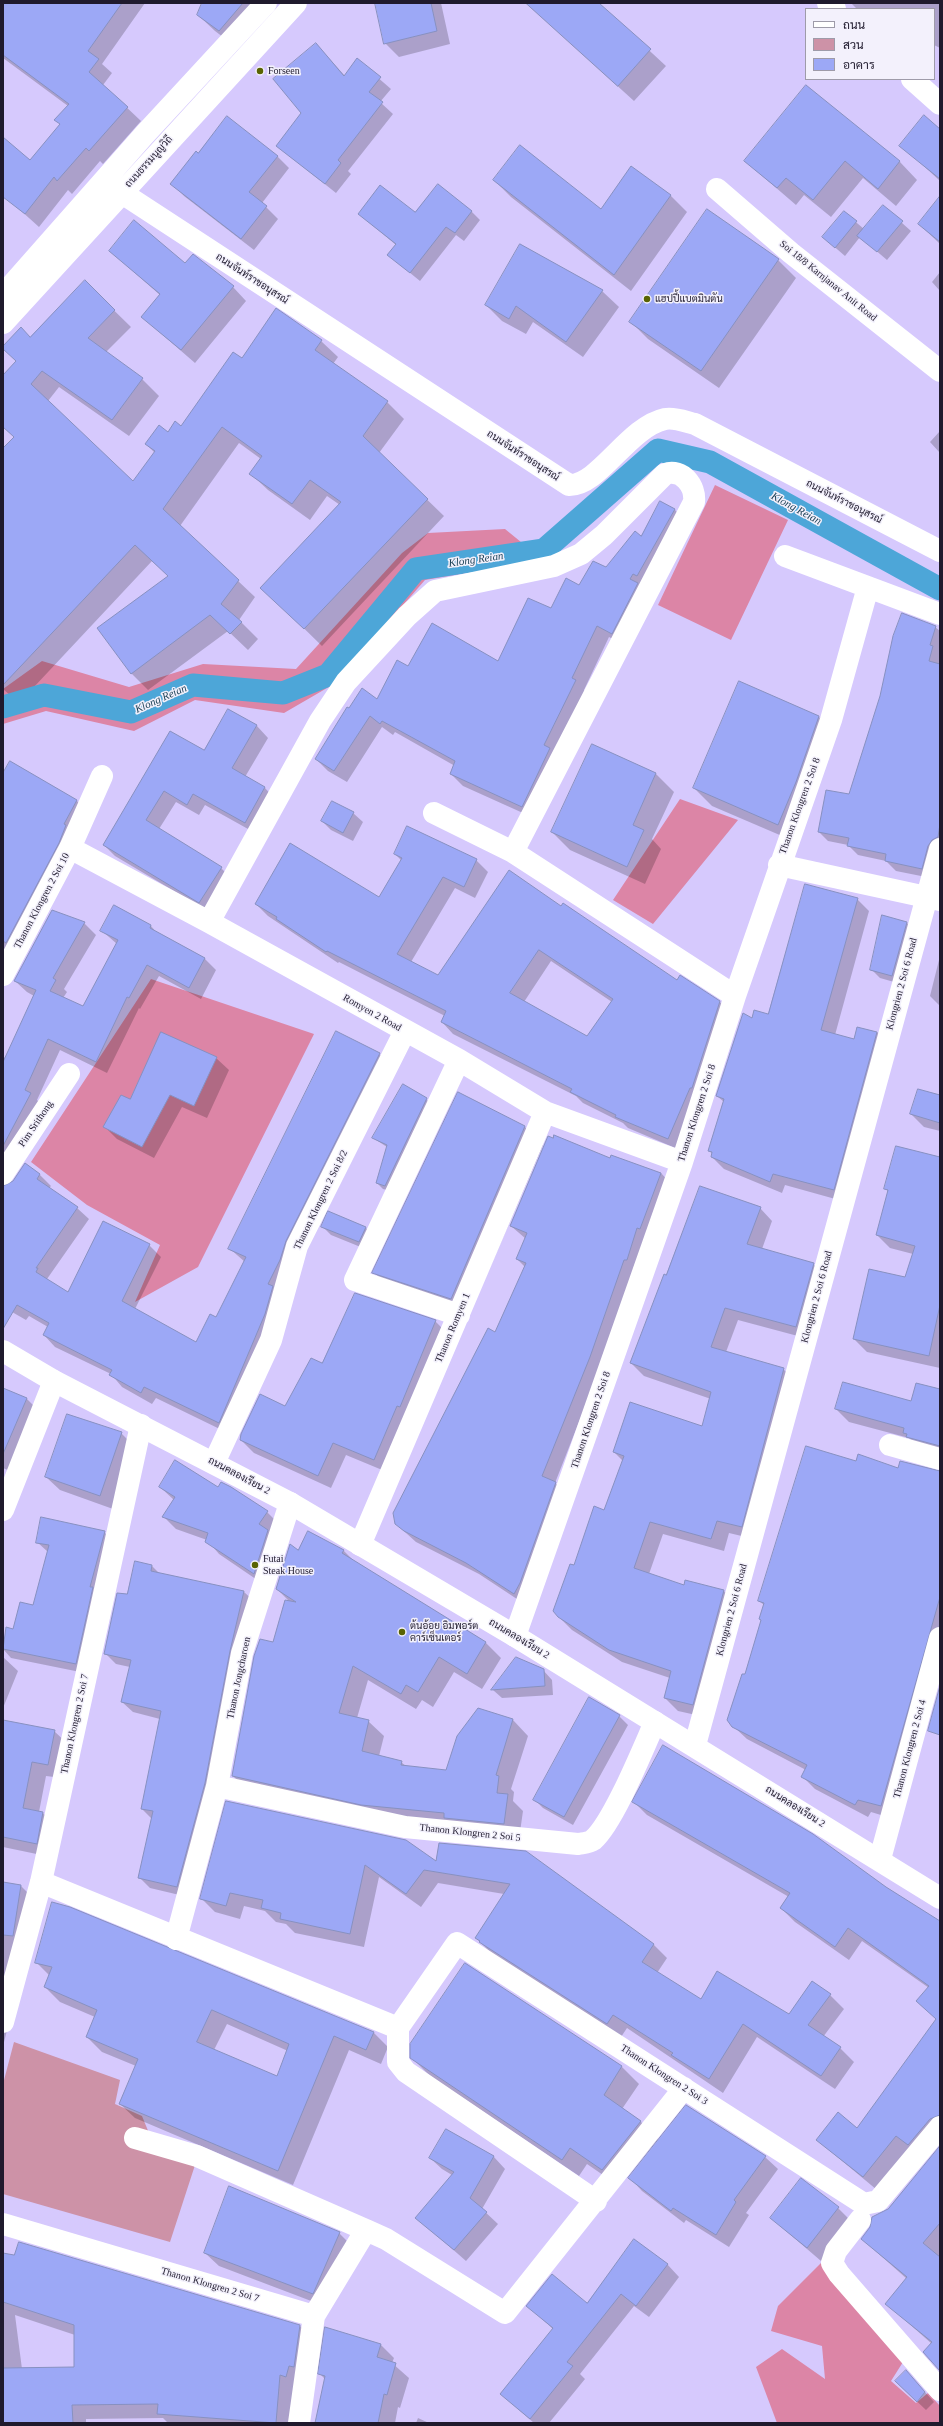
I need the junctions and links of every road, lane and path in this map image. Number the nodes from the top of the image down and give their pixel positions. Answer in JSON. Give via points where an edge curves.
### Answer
{"nodes":[{"id":1,"x":266,"y":3,"type":"edge"},
{"id":2,"x":296,"y":3,"type":"edge"},
{"id":3,"x":913,"y":80,"type":"edge"},
{"id":4,"x":940,"y":104,"type":"edge"},
{"id":5,"x":716,"y":189,"type":"dead end"},
{"id":6,"x":122,"y":193,"type":"junction"},
{"id":7,"x":3,"y":295,"type":"edge"},
{"id":8,"x":3,"y":323,"type":"edge"},
{"id":9,"x":940,"y":371,"type":"edge"},
{"id":10,"x":940,"y":551,"type":"edge"},
{"id":11,"x":785,"y":556,"type":"dead end"},
{"id":12,"x":868,"y":587,"type":"junction"},
{"id":13,"x":940,"y":614,"type":"edge"},
{"id":14,"x":102,"y":776,"type":"dead end"},
{"id":15,"x":434,"y":813,"type":"dead end"},
{"id":16,"x":70,"y":848,"type":"junction"},
{"id":17,"x":940,"y":849,"type":"edge"},
{"id":18,"x":513,"y":852,"type":"junction"},
{"id":19,"x":780,"y":865,"type":"junction"},
{"id":20,"x":933,"y":898,"type":"edge"},
{"id":21,"x":209,"y":922,"type":"junction"},
{"id":22,"x":5,"y":965,"type":"edge"},
{"id":23,"x":735,"y":996,"type":"junction"},
{"id":24,"x":405,"y":1031,"type":"junction"},
{"id":25,"x":459,"y":1060,"type":"junction"},
{"id":26,"x":69,"y":1074,"type":"dead end"},
{"id":27,"x":545,"y":1112,"type":"junction"},
{"id":28,"x":682,"y":1162,"type":"junction"},
{"id":29,"x":3,"y":1174,"type":"edge"},
{"id":30,"x":459,"y":1315,"type":"junction"},
{"id":31,"x":3,"y":1351,"type":"edge"},
{"id":32,"x":54,"y":1381,"type":"junction"},
{"id":33,"x":141,"y":1425,"type":"junction"},
{"id":34,"x":890,"y":1444,"type":"dead end"},
{"id":35,"x":940,"y":1459,"type":"edge"},
{"id":36,"x":214,"y":1463,"type":"junction"},
{"id":37,"x":290,"y":1503,"type":"junction"},
{"id":38,"x":3,"y":1510,"type":"edge"},
{"id":39,"x":360,"y":1544,"type":"junction"},
{"id":40,"x":515,"y":1636,"type":"junction"},
{"id":41,"x":940,"y":1638,"type":"edge"},
{"id":42,"x":655,"y":1722,"type":"junction"},
{"id":43,"x":695,"y":1745,"type":"junction"},
{"id":44,"x":217,"y":1786,"type":"junction"},
{"id":45,"x":880,"y":1859,"type":"junction"},
{"id":46,"x":41,"y":1882,"type":"junction"},
{"id":47,"x":940,"y":1898,"type":"edge"},
{"id":48,"x":176,"y":1939,"type":"junction"},
{"id":49,"x":3,"y":2022,"type":"edge"},
{"id":50,"x":398,"y":2028,"type":"junction"},
{"id":51,"x":684,"y":2088,"type":"junction"},
{"id":52,"x":940,"y":2128,"type":"edge"},
{"id":53,"x":135,"y":2138,"type":"dead end"},
{"id":54,"x":596,"y":2200,"type":"junction"},
{"id":55,"x":860,"y":2220,"type":"dead end"},
{"id":56,"x":3,"y":2224,"type":"edge"},
{"id":57,"x":366,"y":2230,"type":"junction"},
{"id":58,"x":314,"y":2316,"type":"junction"},
{"id":59,"x":940,"y":2390,"type":"edge"},
{"id":60,"x":299,"y":2423,"type":"edge"}],
"edges":[{"from":1,"to":7,"type":"street","name":"ถนนธรรมนูญวิถี","via":[[149,129]]},
{"from":2,"to":6,"type":"street","name":"ถนนธรรมนูญวิถี"},
{"from":3,"to":4,"type":"street"},
{"from":5,"to":9,"type":"street","name":"Soi 18/8 Karnjanav Anit Road","via":[[791,253]]},
{"from":6,"to":8,"type":"street","name":"ถนนธรรมนูญวิถี"},
{"from":6,"to":10,"type":"street","name":"ถนนจันท์ราชอนุสรณ์","via":[[569,485],[576,485],[589,478],[635,434],[650,425],[666,418],[679,420],[696,424]]},
{"from":11,"to":12,"type":"street"},
{"from":12,"to":13,"type":"street"},
{"from":12,"to":19,"type":"street","name":"Thanon Klongren 2 Soi 8","via":[[831,720]]},
{"from":14,"to":16,"type":"street","name":"Thanon Klongren 2 Soi 10"},
{"from":15,"to":18,"type":"street"},
{"from":16,"to":21,"type":"street","name":"Romyen 2 Road"},
{"from":16,"to":22,"type":"street","name":"Thanon Klongren 2 Soi 10"},
{"from":17,"to":20,"type":"street","name":"Klongrien 2 Soi 6 Road"},
{"from":18,"to":21,"type":"street","via":[[694,502],[694,490],[691,485],[676,474],[665,474],[604,535],[581,554],[554,566],[435,591],[407,616],[346,682],[320,721]]},
{"from":18,"to":23,"type":"street"},
{"from":19,"to":20,"type":"street"},
{"from":19,"to":23,"type":"street","name":"Thanon Klongren 2 Soi 8"},
{"from":20,"to":43,"type":"street","name":"Klongrien 2 Soi 6 Road"},
{"from":21,"to":24,"type":"street","name":"Romyen 2 Road"},
{"from":23,"to":28,"type":"street","name":"Thanon Klongren 2 Soi 8"},
{"from":24,"to":25,"type":"street","name":"Romyen 2 Road"},
{"from":24,"to":36,"type":"street","name":"Thanon Klongren 2 Soi 8/2","via":[[297,1246],[271,1340]]},
{"from":25,"to":27,"type":"street","name":"Romyen 2 Road"},
{"from":25,"to":30,"type":"street","via":[[355,1280]]},
{"from":26,"to":29,"type":"street","name":"Pim Srithong"},
{"from":27,"to":28,"type":"street","name":"Romyen 2 Road"},
{"from":27,"to":30,"type":"street","name":"Thanon Romyen 1"},
{"from":28,"to":40,"type":"street","name":"Thanon Klongren 2 Soi 8"},
{"from":30,"to":39,"type":"street","name":"Thanon Romyen 1"},
{"from":31,"to":32,"type":"street","name":"ถนนคลองเรียน 2"},
{"from":32,"to":33,"type":"street","name":"ถนนคลองเรียน 2"},
{"from":32,"to":38,"type":"street"},
{"from":33,"to":36,"type":"street","name":"ถนนคลองเรียน 2"},
{"from":33,"to":46,"type":"street","name":"Thanon Klongren 2 Soi 7"},
{"from":34,"to":35,"type":"street"},
{"from":36,"to":37,"type":"street","name":"ถนนคลองเรียน 2"},
{"from":37,"to":39,"type":"street","name":"ถนนคลองเรียน 2"},
{"from":37,"to":44,"type":"street","name":"Thanon Jongcharoen","via":[[242,1652]]},
{"from":39,"to":40,"type":"street","name":"ถนนคลองเรียน 2"},
{"from":40,"to":42,"type":"street","name":"ถนนคลองเรียน 2"},
{"from":41,"to":45,"type":"street","name":"Thanon Klongren 2 Soi 4"},
{"from":42,"to":43,"type":"street","name":"ถนนคลองเรียน 2"},
{"from":42,"to":44,"type":"street","name":"Thanon Klongren 2 Soi 5","via":[[615,1808],[600,1832],[592,1841],[578,1844],[405,1827]]},
{"from":43,"to":45,"type":"street","name":"ถนนคลองเรียน 2"},
{"from":44,"to":48,"type":"street","name":"Thanon Jongcharoen"},
{"from":45,"to":47,"type":"street","name":"ถนนคลองเรียน 2"},
{"from":46,"to":48,"type":"street"},
{"from":46,"to":49,"type":"street","name":"Thanon Klongren 2 Soi 7"},
{"from":48,"to":50,"type":"street"},
{"from":50,"to":51,"type":"street","name":"Thanon Klongren 2 Soi 3","via":[[457,1943]]},
{"from":50,"to":54,"type":"street","via":[[398,2062],[406,2072]]},
{"from":51,"to":52,"type":"street","name":"Thanon Klongren 2 Soi 3","via":[[864,2204],[878,2202]]},
{"from":51,"to":54,"type":"street"},
{"from":53,"to":57,"type":"street","via":[[197,2156]]},
{"from":54,"to":57,"type":"street","via":[[505,2313],[386,2239]]},
{"from":55,"to":59,"type":"street","via":[[836,2251],[832,2262],[839,2274]]},
{"from":56,"to":58,"type":"street","name":"Thanon Klongren 2 Soi 7"},
{"from":57,"to":58,"type":"street"},
{"from":58,"to":60,"type":"street"}]}
